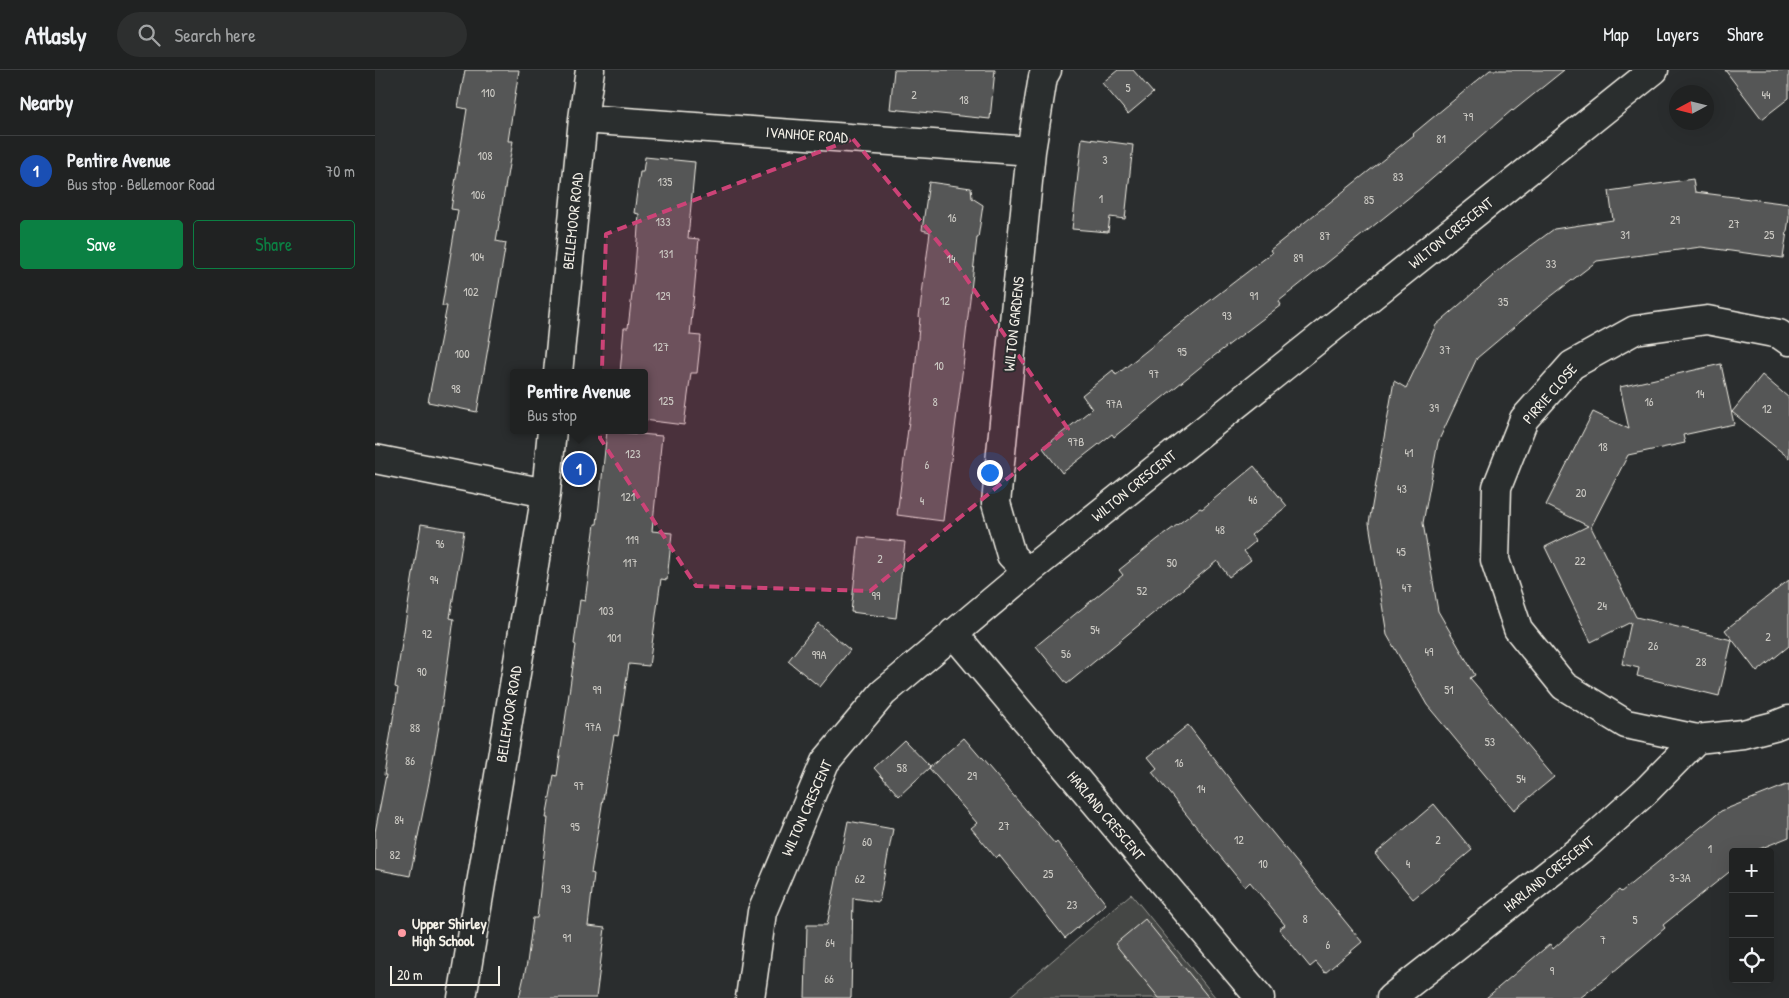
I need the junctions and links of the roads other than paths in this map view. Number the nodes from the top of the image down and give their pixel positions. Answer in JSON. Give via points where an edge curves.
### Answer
{"nodes":[{"id":1,"x":590,"y":70,"type":"edge"},
{"id":2,"x":1047,"y":70,"type":"edge"},
{"id":3,"x":1654,"y":70,"type":"edge"},
{"id":4,"x":583,"y":119,"type":"junction"},
{"id":5,"x":1031,"y":151,"type":"junction"},
{"id":6,"x":1789,"y":340,"type":"edge"},
{"id":7,"x":558,"y":369,"type":"edge"},
{"id":8,"x":552,"y":434,"type":"edge"},
{"id":9,"x":375,"y":459,"type":"edge"},
{"id":10,"x":546,"y":493,"type":"junction"},
{"id":11,"x":1027,"y":572,"type":"junction"},
{"id":12,"x":953,"y":633,"type":"junction"},
{"id":13,"x":1789,"y":720,"type":"edge"},
{"id":14,"x":1697,"y":738,"type":"junction"},
{"id":15,"x":462,"y":998,"type":"edge"},
{"id":16,"x":750,"y":998,"type":"edge"},
{"id":17,"x":1260,"y":998,"type":"edge"},
{"id":18,"x":1391,"y":998,"type":"edge"}],
"edges":[{"from":1,"to":4,"type":"street","name":"BELLEMOOR ROAD"},
{"from":2,"to":5,"type":"street","name":"WILTON GARDENS"},
{"from":3,"to":11,"type":"street","name":"WILTON CRESCENT"},
{"from":4,"to":5,"type":"street","name":"IVANHOE ROAD"},
{"from":4,"to":7,"type":"street","name":"BELLEMOOR ROAD"},
{"from":5,"to":11,"type":"street","name":"WILTON GARDENS","via":[[996,502],[1011,555]]},
{"from":6,"to":14,"type":"street","name":"PIRRIE CLOSE","via":[[1779,334],[1707,320],[1635,330],[1572,365],[1524,419],[1497,487],[1495,560],[1518,629],[1563,686],[1626,724]]},
{"from":8,"to":10,"type":"street","name":"BELLEMOOR ROAD"},
{"from":9,"to":10,"type":"street"},
{"from":10,"to":15,"type":"street","name":"BELLEMOOR ROAD"},
{"from":11,"to":12,"type":"street","name":"WILTON CRESCENT"},
{"from":12,"to":16,"type":"street","name":"WILTON CRESCENT","via":[[883,694],[825,762],[762,912]]},
{"from":12,"to":17,"type":"street","name":"HARLAND CRESCENT"},
{"from":13,"to":14,"type":"street","name":"PIRRIE CLOSE","via":[[1743,734]]},
{"from":14,"to":18,"type":"street","name":"HARLAND CRESCENT","via":[[1647,791],[1587,844]]}]}
